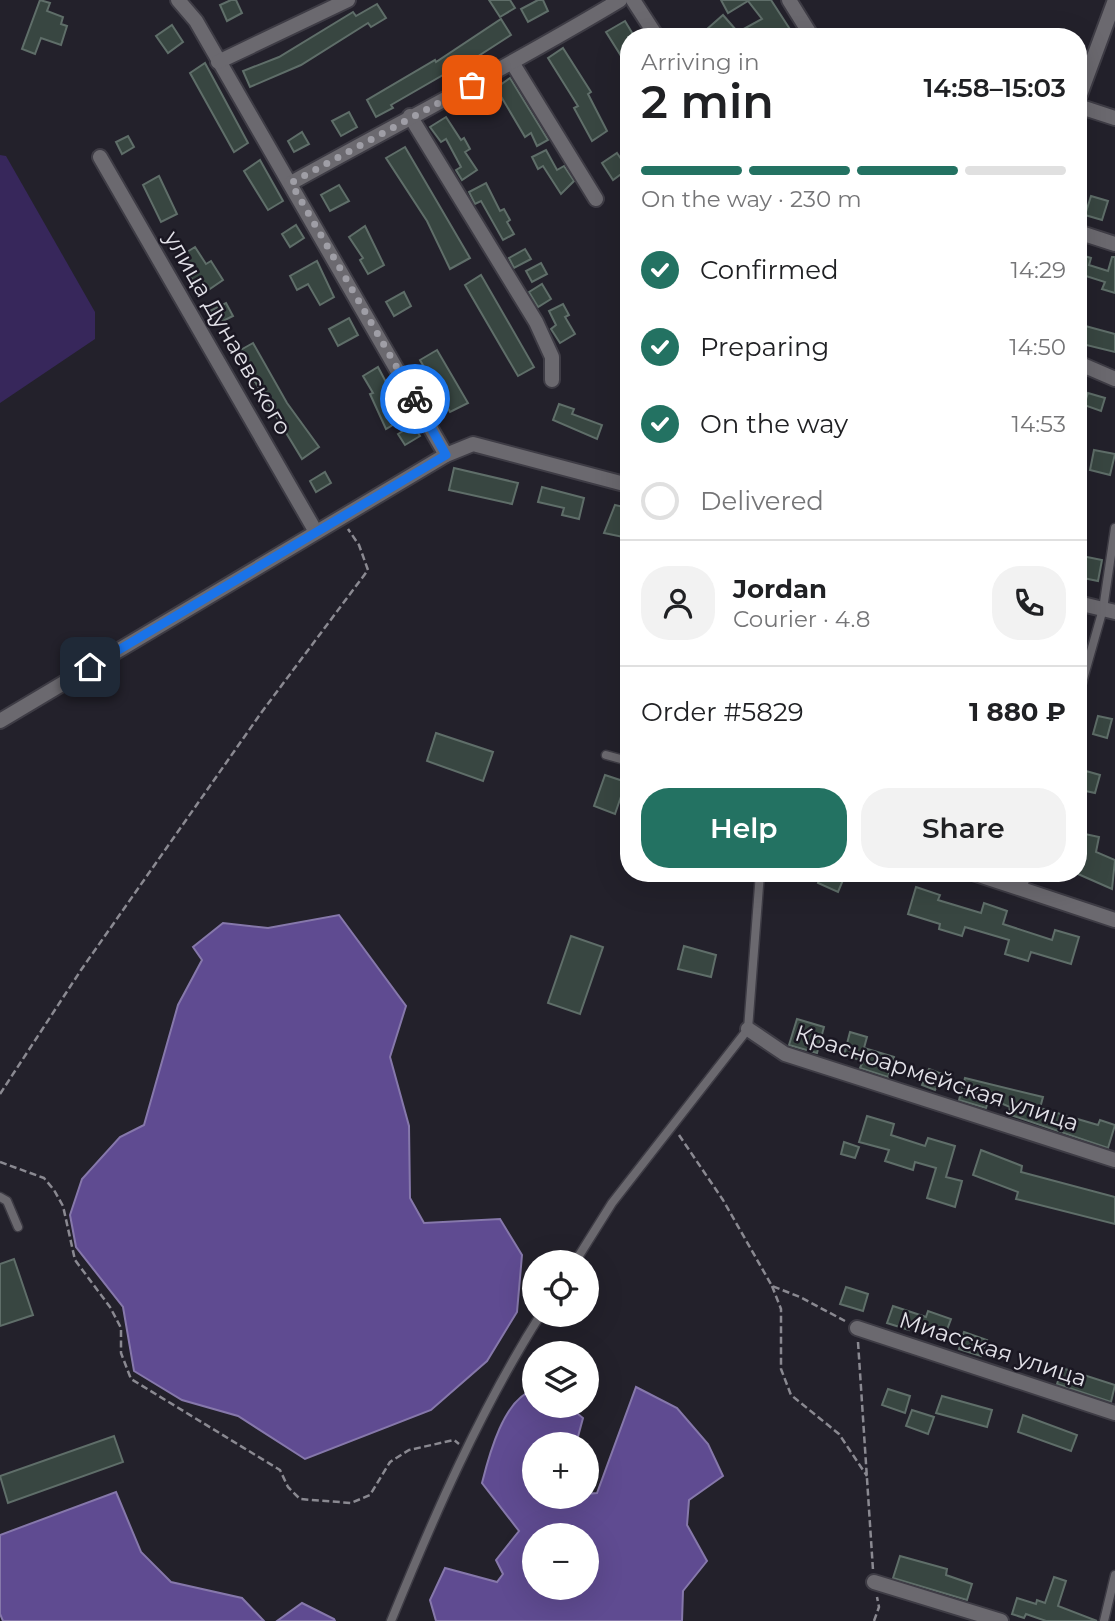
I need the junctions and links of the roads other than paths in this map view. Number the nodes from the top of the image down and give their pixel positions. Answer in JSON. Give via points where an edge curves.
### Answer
{"nodes":[{"id":1,"x":178,"y":0,"type":"edge"},
{"id":2,"x":348,"y":0,"type":"edge"},
{"id":3,"x":620,"y":0,"type":"edge"},
{"id":4,"x":633,"y":0,"type":"edge"},
{"id":5,"x":789,"y":0,"type":"edge"},
{"id":6,"x":1115,"y":0,"type":"edge"},
{"id":7,"x":651,"y":28,"type":"edge"},
{"id":8,"x":806,"y":28,"type":"edge"},
{"id":9,"x":218,"y":62,"type":"junction"},
{"id":10,"x":513,"y":64,"type":"junction"},
{"id":11,"x":1087,"y":76,"type":"edge"},
{"id":12,"x":1087,"y":109,"type":"edge"},
{"id":13,"x":411,"y":116,"type":"junction"},
{"id":14,"x":1115,"y":118,"type":"edge"},
{"id":15,"x":100,"y":157,"type":"dead end"},
{"id":16,"x":291,"y":183,"type":"junction"},
{"id":17,"x":596,"y":200,"type":"dead end"},
{"id":18,"x":1087,"y":235,"type":"edge"},
{"id":19,"x":1115,"y":244,"type":"edge"},
{"id":20,"x":1087,"y":367,"type":"edge"},
{"id":21,"x":1115,"y":379,"type":"edge"},
{"id":22,"x":552,"y":380,"type":"dead end"},
{"id":23,"x":446,"y":455,"type":"junction"},
{"id":24,"x":620,"y":483,"type":"edge"},
{"id":25,"x":1115,"y":528,"type":"edge"},
{"id":26,"x":316,"y":532,"type":"junction"},
{"id":27,"x":1087,"y":605,"type":"edge"},
{"id":28,"x":1109,"y":611,"type":"edge"},
{"id":29,"x":1087,"y":672,"type":"edge"},
{"id":30,"x":0,"y":721,"type":"edge"},
{"id":31,"x":606,"y":755,"type":"dead end"},
{"id":32,"x":620,"y":759,"type":"edge"},
{"id":33,"x":759,"y":882,"type":"edge"},
{"id":34,"x":998,"y":882,"type":"edge"},
{"id":35,"x":1024,"y":882,"type":"edge"},
{"id":36,"x":1022,"y":891,"type":"junction"},
{"id":37,"x":1115,"y":920,"type":"edge"},
{"id":38,"x":748,"y":1029,"type":"junction"},
{"id":39,"x":1115,"y":1160,"type":"edge"},
{"id":40,"x":0,"y":1197,"type":"edge"},
{"id":41,"x":18,"y":1227,"type":"dead end"},
{"id":42,"x":583,"y":1250,"type":"edge"},
{"id":43,"x":533,"y":1327,"type":"edge"},
{"id":44,"x":857,"y":1328,"type":"road end"},
{"id":45,"x":1115,"y":1413,"type":"edge"},
{"id":46,"x":1115,"y":1575,"type":"edge"},
{"id":47,"x":874,"y":1582,"type":"road end"},
{"id":48,"x":391,"y":1621,"type":"edge"},
{"id":49,"x":1001,"y":1621,"type":"edge"},
{"id":50,"x":1104,"y":1621,"type":"edge"}],
"edges":[{"from":1,"to":9,"type":"street","via":[[196,21]]},
{"from":2,"to":9,"type":"street"},
{"from":3,"to":10,"type":"street"},
{"from":4,"to":7,"type":"street"},
{"from":5,"to":8,"type":"street"},
{"from":6,"to":11,"type":"street"},
{"from":9,"to":16,"type":"street"},
{"from":10,"to":13,"type":"street"},
{"from":10,"to":17,"type":"street"},
{"from":12,"to":14,"type":"street"},
{"from":13,"to":16,"type":"street"},
{"from":13,"to":22,"type":"street","via":[[536,322],[552,357]]},
{"from":15,"to":26,"type":"street","name":"улица Дунаевского"},
{"from":16,"to":23,"type":"street"},
{"from":18,"to":19,"type":"street"},
{"from":20,"to":21,"type":"street"},
{"from":23,"to":24,"type":"street","via":[[473,444]]},
{"from":23,"to":26,"type":"street"},
{"from":25,"to":28,"type":"lane"},
{"from":26,"to":30,"type":"street"},
{"from":27,"to":28,"type":"street"},
{"from":28,"to":29,"type":"lane"},
{"from":31,"to":32,"type":"lane"},
{"from":33,"to":38,"type":"lane"},
{"from":34,"to":36,"type":"street"},
{"from":35,"to":36,"type":"lane"},
{"from":36,"to":37,"type":"street"},
{"from":38,"to":39,"type":"street","name":"Красноармейская улица","via":[[785,1054]]},
{"from":38,"to":42,"type":"lane","via":[[612,1203]]},
{"from":40,"to":41,"type":"lane"},
{"from":43,"to":48,"type":"lane","via":[[504,1372],[421,1546]]},
{"from":44,"to":45,"type":"street","name":"Миасская улица"},
{"from":46,"to":50,"type":"lane"},
{"from":47,"to":49,"type":"street"}]}
